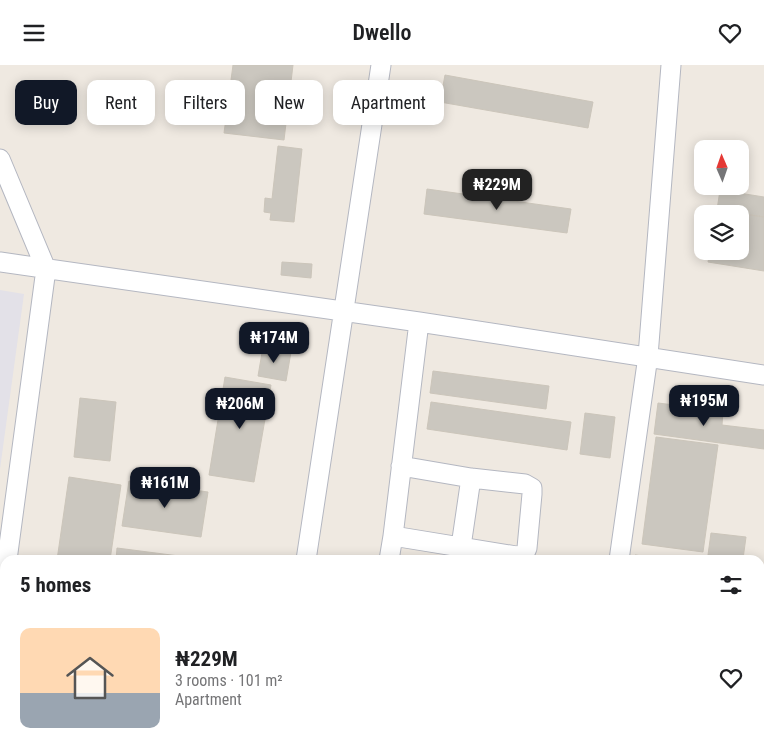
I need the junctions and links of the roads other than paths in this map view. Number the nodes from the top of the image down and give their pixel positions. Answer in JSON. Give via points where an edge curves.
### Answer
{"nodes":[{"id":1,"x":381,"y":65,"type":"edge"},
{"id":2,"x":671,"y":65,"type":"edge"},
{"id":3,"x":0,"y":159,"type":"edge"},
{"id":4,"x":0,"y":262,"type":"edge"},
{"id":5,"x":46,"y":269,"type":"junction"},
{"id":6,"x":343,"y":312,"type":"junction"},
{"id":7,"x":419,"y":322,"type":"junction"},
{"id":8,"x":648,"y":357,"type":"junction"},
{"id":9,"x":764,"y":375,"type":"edge"},
{"id":10,"x":401,"y":466,"type":"junction"},
{"id":11,"x":471,"y":478,"type":"junction"},
{"id":12,"x":392,"y":536,"type":"junction"},
{"id":13,"x":460,"y":553,"type":"edge"},
{"id":14,"x":8,"y":555,"type":"edge"},
{"id":15,"x":307,"y":555,"type":"edge"},
{"id":16,"x":390,"y":555,"type":"edge"},
{"id":17,"x":497,"y":555,"type":"edge"},
{"id":18,"x":524,"y":555,"type":"edge"},
{"id":19,"x":620,"y":555,"type":"edge"}],
"edges":[{"from":1,"to":6,"type":"street"},
{"from":2,"to":8,"type":"street"},
{"from":3,"to":5,"type":"street"},
{"from":4,"to":5,"type":"street"},
{"from":5,"to":6,"type":"street"},
{"from":5,"to":14,"type":"street"},
{"from":6,"to":7,"type":"street"},
{"from":6,"to":15,"type":"street"},
{"from":7,"to":8,"type":"street"},
{"from":7,"to":10,"type":"street"},
{"from":8,"to":9,"type":"street"},
{"from":8,"to":19,"type":"street"},
{"from":10,"to":11,"type":"street"},
{"from":10,"to":12,"type":"street"},
{"from":11,"to":13,"type":"street"},
{"from":11,"to":18,"type":"street","via":[[525,484],[532,488]]},
{"from":12,"to":13,"type":"street"},
{"from":12,"to":16,"type":"street"},
{"from":13,"to":17,"type":"street"}]}
